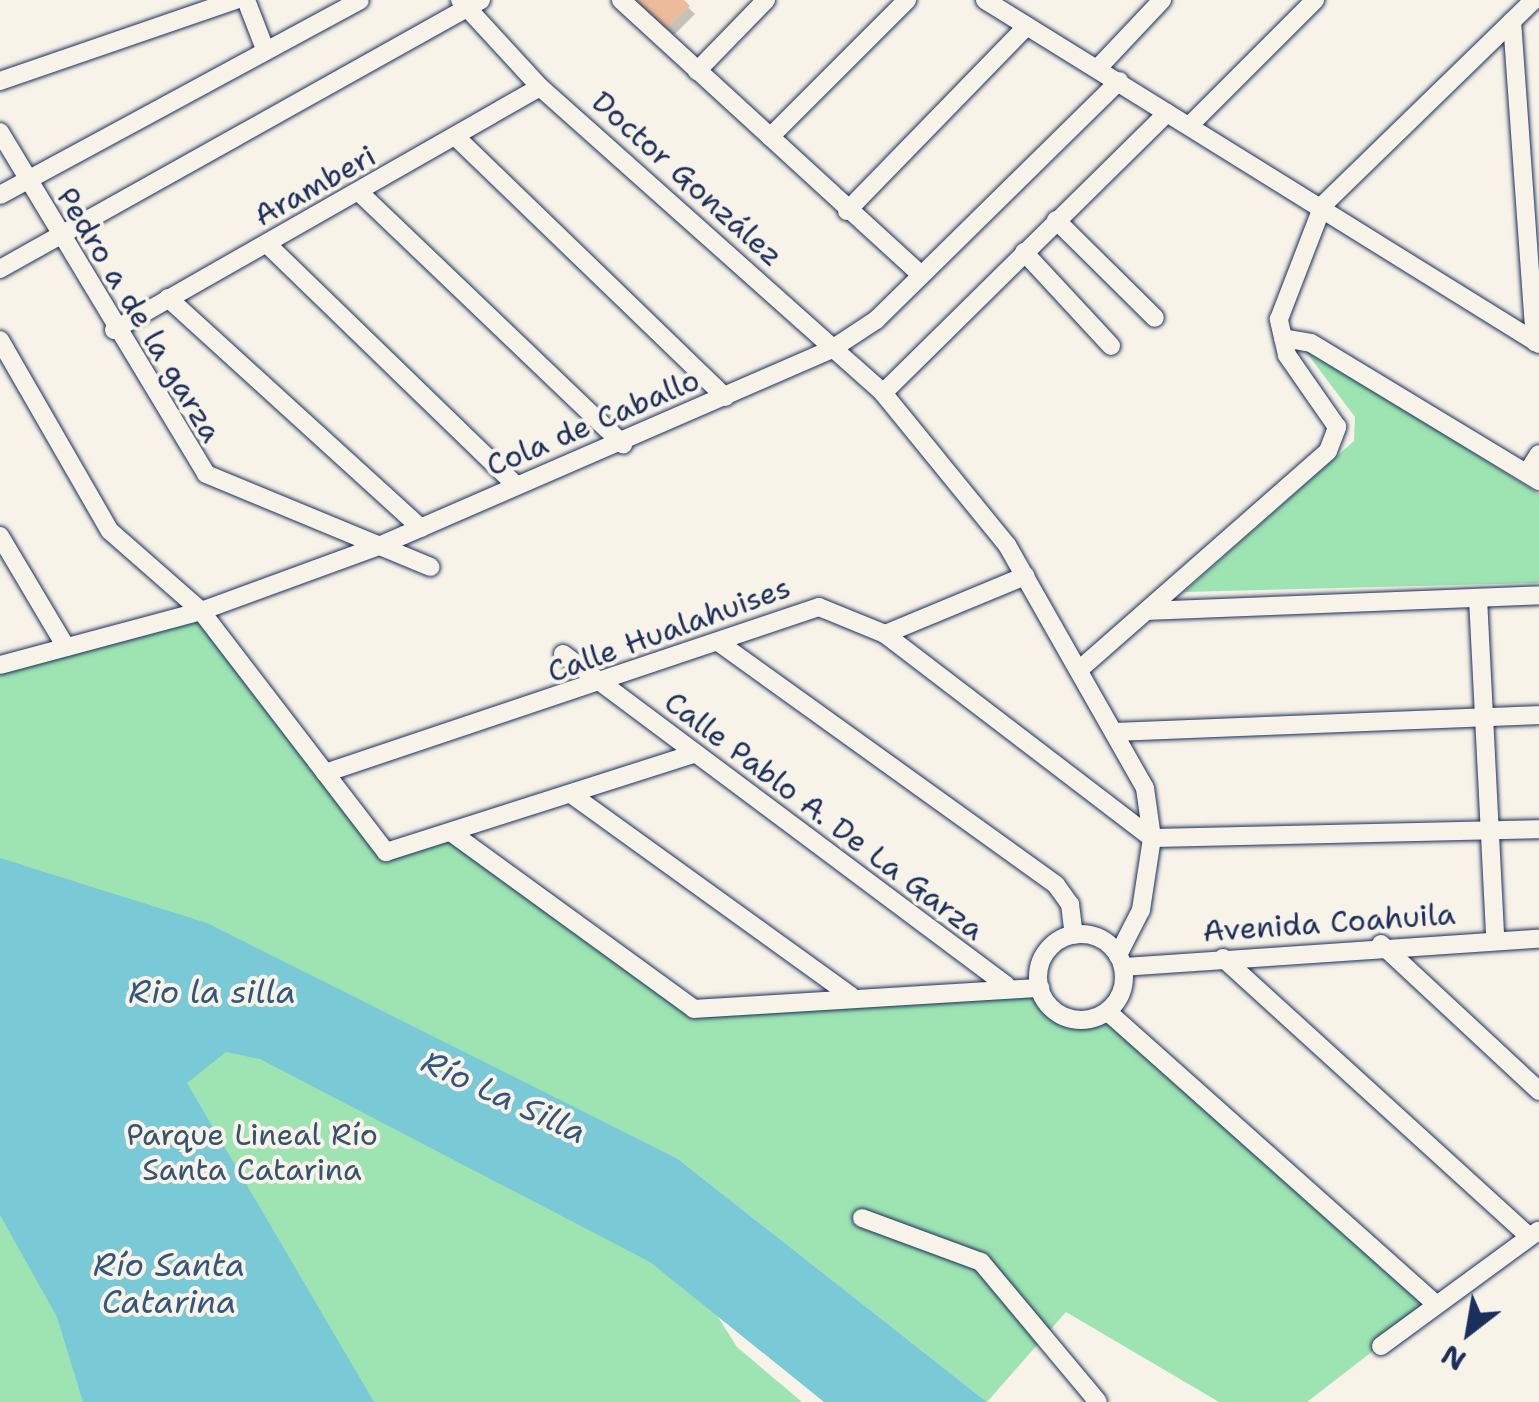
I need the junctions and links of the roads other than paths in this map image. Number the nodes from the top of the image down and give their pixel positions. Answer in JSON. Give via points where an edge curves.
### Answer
{"nodes":[{"id":1,"x":235,"y":0,"type":"edge"},
{"id":2,"x":246,"y":0,"type":"edge"},
{"id":3,"x":358,"y":0,"type":"edge"},
{"id":4,"x":621,"y":0,"type":"edge"},
{"id":5,"x":766,"y":0,"type":"edge"},
{"id":6,"x":906,"y":0,"type":"edge"},
{"id":7,"x":1162,"y":0,"type":"edge"},
{"id":8,"x":1314,"y":0,"type":"edge"},
{"id":9,"x":1534,"y":0,"type":"edge"},
{"id":10,"x":988,"y":1,"type":"edge"},
{"id":11,"x":469,"y":3,"type":"edge"},
{"id":12,"x":1512,"y":21,"type":"junction"},
{"id":13,"x":1027,"y":26,"type":"junction"},
{"id":14,"x":264,"y":49,"type":"junction"},
{"id":15,"x":1097,"y":68,"type":"junction"},
{"id":16,"x":697,"y":71,"type":"junction"},
{"id":17,"x":0,"y":80,"type":"edge"},
{"id":18,"x":1119,"y":81,"type":"junction"},
{"id":19,"x":540,"y":87,"type":"junction"},
{"id":20,"x":1168,"y":112,"type":"junction"},
{"id":21,"x":1190,"y":125,"type":"junction"},
{"id":22,"x":0,"y":132,"type":"edge"},
{"id":23,"x":770,"y":137,"type":"junction"},
{"id":24,"x":458,"y":138,"type":"junction"},
{"id":25,"x":25,"y":180,"type":"junction"},
{"id":26,"x":360,"y":194,"type":"junction"},
{"id":27,"x":0,"y":195,"type":"edge"},
{"id":28,"x":1323,"y":206,"type":"junction"},
{"id":29,"x":847,"y":211,"type":"junction"},
{"id":30,"x":1056,"y":220,"type":"junction"},
{"id":31,"x":59,"y":240,"type":"junction"},
{"id":32,"x":267,"y":244,"type":"junction"},
{"id":33,"x":1024,"y":252,"type":"junction"},
{"id":34,"x":0,"y":269,"type":"edge"},
{"id":35,"x":921,"y":276,"type":"junction"},
{"id":36,"x":168,"y":298,"type":"junction"},
{"id":37,"x":1156,"y":318,"type":"dead end"},
{"id":38,"x":114,"y":330,"type":"junction"},
{"id":39,"x":1282,"y":338,"type":"junction"},
{"id":40,"x":0,"y":340,"type":"edge"},
{"id":41,"x":1537,"y":343,"type":"edge"},
{"id":42,"x":1111,"y":346,"type":"dead end"},
{"id":43,"x":832,"y":350,"type":"junction"},
{"id":44,"x":883,"y":394,"type":"junction"},
{"id":45,"x":726,"y":397,"type":"junction"},
{"id":46,"x":623,"y":444,"type":"junction"},
{"id":47,"x":1539,"y":454,"type":"edge"},
{"id":48,"x":1533,"y":477,"type":"edge"},
{"id":49,"x":516,"y":485,"type":"junction"},
{"id":50,"x":421,"y":528,"type":"junction"},
{"id":51,"x":0,"y":536,"type":"edge"},
{"id":52,"x":379,"y":546,"type":"junction"},
{"id":53,"x":430,"y":567,"type":"dead end"},
{"id":54,"x":1025,"y":576,"type":"junction"},
{"id":55,"x":1539,"y":595,"type":"edge"},
{"id":56,"x":1478,"y":598,"type":"junction"},
{"id":57,"x":201,"y":611,"type":"junction"},
{"id":58,"x":1148,"y":611,"type":"junction"},
{"id":59,"x":885,"y":634,"type":"junction"},
{"id":60,"x":721,"y":644,"type":"junction"},
{"id":61,"x":66,"y":647,"type":"junction"},
{"id":62,"x":563,"y":654,"type":"dead end"},
{"id":63,"x":0,"y":665,"type":"edge"},
{"id":64,"x":1080,"y":669,"type":"junction"},
{"id":65,"x":602,"y":685,"type":"junction"},
{"id":66,"x":1539,"y":715,"type":"edge"},
{"id":67,"x":1482,"y":717,"type":"junction"},
{"id":68,"x":1117,"y":732,"type":"junction"},
{"id":69,"x":694,"y":754,"type":"junction"},
{"id":70,"x":324,"y":772,"type":"junction"},
{"id":71,"x":571,"y":794,"type":"junction"},
{"id":72,"x":1539,"y":829,"type":"edge"},
{"id":73,"x":1490,"y":831,"type":"junction"},
{"id":74,"x":452,"y":834,"type":"junction"},
{"id":75,"x":1152,"y":838,"type":"junction"},
{"id":76,"x":1074,"y":935,"type":"junction"},
{"id":77,"x":1495,"y":938,"type":"junction"},
{"id":78,"x":1539,"y":939,"type":"edge"},
{"id":79,"x":1381,"y":944,"type":"junction"},
{"id":80,"x":1222,"y":958,"type":"junction"},
{"id":81,"x":1121,"y":961,"type":"junction"},
{"id":82,"x":1006,"y":985,"type":"junction"},
{"id":83,"x":1040,"y":988,"type":"junction"},
{"id":84,"x":852,"y":996,"type":"junction"},
{"id":85,"x":1108,"y":1012,"type":"junction"},
{"id":86,"x":1539,"y":1091,"type":"edge"},
{"id":87,"x":862,"y":1218,"type":"dead end"},
{"id":88,"x":1534,"y":1233,"type":"edge"},
{"id":89,"x":1434,"y":1302,"type":"junction"},
{"id":90,"x":1381,"y":1346,"type":"dead end"},
{"id":91,"x":1098,"y":1402,"type":"edge"}],
"edges":[{"from":1,"to":17,"type":"street"},
{"from":2,"to":14,"type":"street"},
{"from":3,"to":14,"type":"street"},
{"from":4,"to":16,"type":"street"},
{"from":5,"to":16,"type":"street"},
{"from":6,"to":23,"type":"street"},
{"from":7,"to":15,"type":"street"},
{"from":8,"to":21,"type":"street"},
{"from":9,"to":12,"type":"street"},
{"from":10,"to":13,"type":"street"},
{"from":11,"to":19,"type":"street","name":"Doctor González"},
{"from":11,"to":31,"type":"street"},
{"from":12,"to":28,"type":"street"},
{"from":12,"to":41,"type":"street"},
{"from":13,"to":15,"type":"street"},
{"from":13,"to":29,"type":"street"},
{"from":14,"to":25,"type":"street"},
{"from":15,"to":18,"type":"street"},
{"from":16,"to":23,"type":"street"},
{"from":18,"to":20,"type":"street"},
{"from":18,"to":35,"type":"street","name":"Cola de Caballo"},
{"from":19,"to":24,"type":"street","name":"Aramberi"},
{"from":19,"to":43,"type":"street","name":"Doctor González"},
{"from":20,"to":21,"type":"street"},
{"from":20,"to":30,"type":"street"},
{"from":21,"to":28,"type":"street"},
{"from":22,"to":25,"type":"street","name":"Pedro a de la garza"},
{"from":23,"to":29,"type":"street"},
{"from":24,"to":26,"type":"street","name":"Aramberi"},
{"from":24,"to":45,"type":"street"},
{"from":25,"to":27,"type":"street"},
{"from":25,"to":31,"type":"street","name":"Pedro a de la garza"},
{"from":26,"to":32,"type":"street","name":"Aramberi"},
{"from":26,"to":46,"type":"street"},
{"from":28,"to":39,"type":"street","via":[[1280,312]]},
{"from":28,"to":41,"type":"street"},
{"from":29,"to":35,"type":"street"},
{"from":30,"to":33,"type":"street"},
{"from":30,"to":37,"type":"street"},
{"from":31,"to":34,"type":"street"},
{"from":31,"to":38,"type":"street","name":"Pedro a de la garza"},
{"from":32,"to":36,"type":"street","name":"Aramberi"},
{"from":32,"to":49,"type":"street"},
{"from":33,"to":42,"type":"street"},
{"from":33,"to":44,"type":"street"},
{"from":35,"to":43,"type":"street","name":"Cola de Caballo"},
{"from":36,"to":38,"type":"street","name":"Aramberi"},
{"from":36,"to":50,"type":"street"},
{"from":38,"to":52,"type":"street","name":"Pedro a de la garza","via":[[206,474]]},
{"from":39,"to":48,"type":"street","via":[[1311,342]]},
{"from":39,"to":58,"type":"street","via":[[1336,436],[1316,465]]},
{"from":40,"to":57,"type":"street","via":[[110,530]]},
{"from":43,"to":44,"type":"street","name":"Doctor González"},
{"from":43,"to":45,"type":"street","name":"Cola de Caballo"},
{"from":44,"to":54,"type":"street","name":"Doctor González"},
{"from":45,"to":46,"type":"street","name":"Cola de Caballo"},
{"from":46,"to":49,"type":"street","name":"Cola de Caballo"},
{"from":47,"to":48,"type":"street"},
{"from":49,"to":50,"type":"street","name":"Cola de Caballo"},
{"from":50,"to":52,"type":"street","name":"Cola de Caballo"},
{"from":51,"to":61,"type":"street"},
{"from":52,"to":53,"type":"street","name":"Pedro a de la garza"},
{"from":52,"to":57,"type":"street","name":"Cola de Caballo"},
{"from":54,"to":59,"type":"street"},
{"from":54,"to":64,"type":"street","name":"Doctor González"},
{"from":55,"to":56,"type":"street"},
{"from":56,"to":58,"type":"street"},
{"from":56,"to":67,"type":"street"},
{"from":57,"to":61,"type":"street","name":"Cola de Caballo"},
{"from":57,"to":70,"type":"street"},
{"from":58,"to":64,"type":"street"},
{"from":59,"to":60,"type":"street","name":"Calle Hualahuises","via":[[818,607]]},
{"from":59,"to":75,"type":"street","name":"Calle Hualahuises"},
{"from":60,"to":65,"type":"street","name":"Calle Hualahuises"},
{"from":60,"to":76,"type":"street","via":[[1056,886],[1070,904]]},
{"from":61,"to":63,"type":"street","name":"Cola de Caballo"},
{"from":62,"to":65,"type":"street","name":"Calle Pablo A. De La Garza"},
{"from":64,"to":68,"type":"street","name":"Doctor González"},
{"from":65,"to":69,"type":"street","name":"Calle Pablo A. De La Garza"},
{"from":65,"to":70,"type":"street","name":"Calle Hualahuises"},
{"from":66,"to":67,"type":"street"},
{"from":67,"to":68,"type":"street"},
{"from":67,"to":73,"type":"street"},
{"from":68,"to":75,"type":"street","name":"Doctor González","via":[[1145,788]]},
{"from":69,"to":71,"type":"street"},
{"from":69,"to":82,"type":"street","name":"Calle Pablo A. De La Garza"},
{"from":70,"to":74,"type":"street","via":[[390,854]]},
{"from":71,"to":74,"type":"street"},
{"from":71,"to":84,"type":"street"},
{"from":72,"to":73,"type":"street"},
{"from":73,"to":75,"type":"street"},
{"from":73,"to":77,"type":"street"},
{"from":74,"to":84,"type":"street","via":[[698,1010]]},
{"from":75,"to":81,"type":"street","name":"Doctor González","via":[[1141,910]]},
{"from":76,"to":81,"type":"street","via":[[1097,937]]},
{"from":76,"to":83,"type":"street","via":[[1043,957]]},
{"from":77,"to":78,"type":"street","name":"Avenida Coahuila"},
{"from":77,"to":79,"type":"street","name":"Avenida Coahuila"},
{"from":79,"to":80,"type":"street","name":"Avenida Coahuila"},
{"from":79,"to":86,"type":"street"},
{"from":80,"to":81,"type":"street","name":"Avenida Coahuila"},
{"from":80,"to":88,"type":"street"},
{"from":81,"to":85,"type":"street"},
{"from":82,"to":83,"type":"street"},
{"from":82,"to":84,"type":"street"},
{"from":83,"to":85,"type":"street","via":[[1064,1017]]},
{"from":85,"to":89,"type":"street"},
{"from":87,"to":91,"type":"street","via":[[980,1262]]},
{"from":88,"to":89,"type":"street"},
{"from":89,"to":90,"type":"street"}]}
